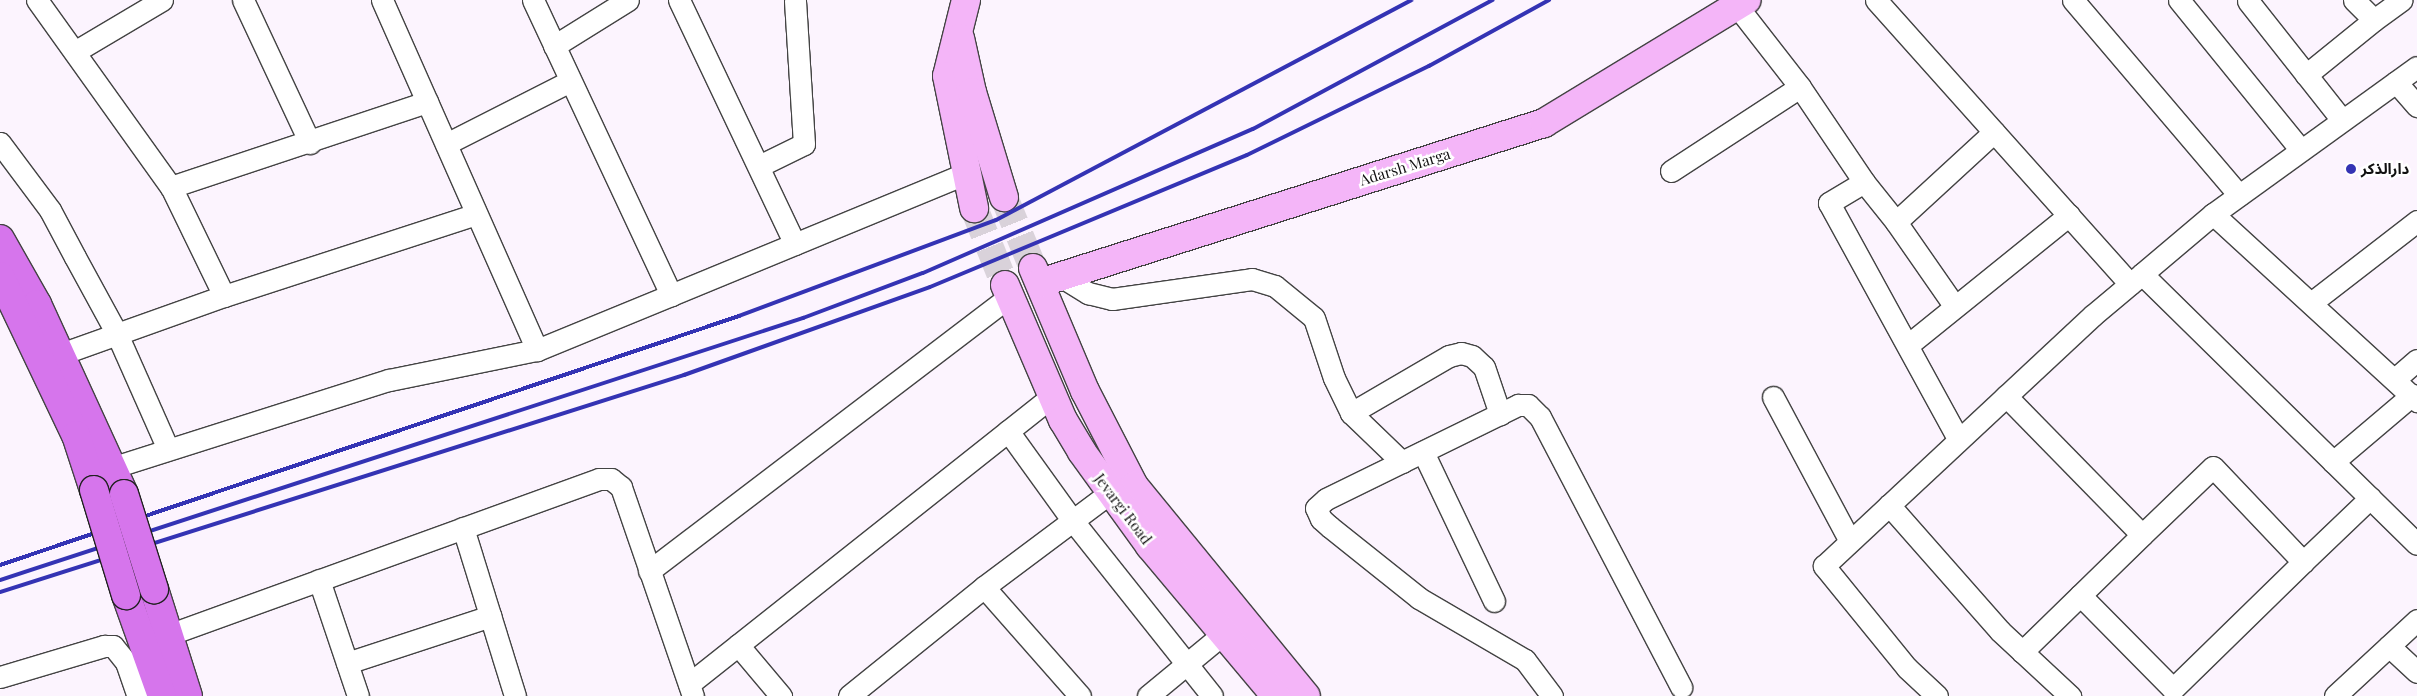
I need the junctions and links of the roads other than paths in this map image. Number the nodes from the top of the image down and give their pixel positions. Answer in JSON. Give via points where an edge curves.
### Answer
{"nodes":[{"id":1,"x":37,"y":0,"type":"edge"},
{"id":2,"x":162,"y":0,"type":"edge"},
{"id":3,"x":243,"y":0,"type":"edge"},
{"id":4,"x":382,"y":0,"type":"edge"},
{"id":5,"x":532,"y":0,"type":"edge"},
{"id":6,"x":628,"y":0,"type":"edge"},
{"id":7,"x":679,"y":0,"type":"edge"},
{"id":8,"x":795,"y":0,"type":"edge"},
{"id":9,"x":966,"y":0,"type":"edge"},
{"id":10,"x":1876,"y":0,"type":"edge"},
{"id":11,"x":2073,"y":0,"type":"edge"},
{"id":12,"x":2178,"y":0,"type":"edge"},
{"id":13,"x":2354,"y":0,"type":"edge"},
{"id":14,"x":2402,"y":0,"type":"edge"},
{"id":15,"x":2248,"y":1,"type":"dead end"},
{"id":16,"x":1742,"y":3,"type":"edge"},
{"id":17,"x":2374,"y":20,"type":"junction"},
{"id":18,"x":959,"y":34,"type":"junction"},
{"id":19,"x":554,"y":46,"type":"junction"},
{"id":20,"x":76,"y":51,"type":"junction"},
{"id":21,"x":2417,"y":67,"type":"edge"},
{"id":22,"x":2306,"y":75,"type":"junction"},
{"id":23,"x":570,"y":81,"type":"junction"},
{"id":24,"x":2396,"y":82,"type":"junction"},
{"id":25,"x":1800,"y":87,"type":"junction"},
{"id":26,"x":427,"y":102,"type":"junction"},
{"id":27,"x":2417,"y":106,"type":"edge"},
{"id":28,"x":2342,"y":120,"type":"junction"},
{"id":29,"x":1994,"y":132,"type":"junction"},
{"id":30,"x":0,"y":143,"type":"edge"},
{"id":31,"x":310,"y":143,"type":"junction"},
{"id":32,"x":446,"y":144,"type":"junction"},
{"id":33,"x":2301,"y":150,"type":"junction"},
{"id":34,"x":759,"y":166,"type":"junction"},
{"id":35,"x":1670,"y":171,"type":"dead end"},
{"id":36,"x":967,"y":174,"type":"junction"},
{"id":37,"x":1864,"y":182,"type":"junction"},
{"id":38,"x":171,"y":187,"type":"junction"},
{"id":39,"x":2239,"y":195,"type":"junction"},
{"id":40,"x":1004,"y":197,"type":"tunnel mouth"},
{"id":41,"x":974,"y":208,"type":"tunnel mouth"},
{"id":42,"x":476,"y":214,"type":"junction"},
{"id":43,"x":2213,"y":214,"type":"junction"},
{"id":44,"x":2069,"y":215,"type":"junction"},
{"id":45,"x":2417,"y":221,"type":"edge"},
{"id":46,"x":1896,"y":222,"type":"junction"},
{"id":47,"x":0,"y":240,"type":"edge"},
{"id":48,"x":795,"y":244,"type":"junction"},
{"id":49,"x":0,"y":276,"type":"edge"},
{"id":50,"x":1045,"y":276,"type":"junction"},
{"id":51,"x":2136,"y":279,"type":"junction"},
{"id":52,"x":1007,"y":291,"type":"joint"},
{"id":53,"x":671,"y":295,"type":"junction"},
{"id":54,"x":224,"y":296,"type":"junction"},
{"id":55,"x":2311,"y":303,"type":"junction"},
{"id":56,"x":1955,"y":307,"type":"junction"},
{"id":57,"x":117,"y":334,"type":"junction"},
{"id":58,"x":1908,"y":345,"type":"junction"},
{"id":59,"x":537,"y":350,"type":"junction"},
{"id":60,"x":61,"y":354,"type":"junction"},
{"id":61,"x":2417,"y":360,"type":"edge"},
{"id":62,"x":2395,"y":379,"type":"junction"},
{"id":63,"x":1053,"y":396,"type":"junction"},
{"id":64,"x":2006,"y":396,"type":"junction"},
{"id":65,"x":1773,"y":397,"type":"dead end"},
{"id":66,"x":2414,"y":398,"type":"edge"},
{"id":67,"x":1351,"y":413,"type":"junction"},
{"id":68,"x":1500,"y":414,"type":"junction"},
{"id":69,"x":1008,"y":431,"type":"junction"},
{"id":70,"x":1960,"y":440,"type":"junction"},
{"id":71,"x":168,"y":449,"type":"junction"},
{"id":72,"x":1423,"y":452,"type":"junction"},
{"id":73,"x":1402,"y":462,"type":"junction"},
{"id":74,"x":2333,"y":462,"type":"junction"},
{"id":75,"x":114,"y":467,"type":"junction"},
{"id":76,"x":1119,"y":485,"type":"junction"},
{"id":77,"x":2370,"y":498,"type":"junction"},
{"id":78,"x":1889,"y":505,"type":"junction"},
{"id":79,"x":1073,"y":521,"type":"junction"},
{"id":80,"x":463,"y":528,"type":"junction"},
{"id":81,"x":2142,"y":535,"type":"junction"},
{"id":82,"x":1850,"y":541,"type":"junction"},
{"id":83,"x":2417,"y":544,"type":"edge"},
{"id":84,"x":2303,"y":562,"type":"junction"},
{"id":85,"x":649,"y":571,"type":"junction"},
{"id":86,"x":319,"y":580,"type":"junction"},
{"id":87,"x":984,"y":587,"type":"junction"},
{"id":88,"x":2080,"y":595,"type":"junction"},
{"id":89,"x":1494,"y":601,"type":"dead end"},
{"id":90,"x":491,"y":616,"type":"junction"},
{"id":91,"x":2417,"y":620,"type":"edge"},
{"id":92,"x":1223,"y":634,"type":"junction"},
{"id":93,"x":168,"y":636,"type":"junction"},
{"id":94,"x":738,"y":645,"type":"junction"},
{"id":95,"x":2389,"y":646,"type":"junction"},
{"id":96,"x":2022,"y":652,"type":"junction"},
{"id":97,"x":347,"y":663,"type":"junction"},
{"id":98,"x":1185,"y":664,"type":"junction"},
{"id":99,"x":2417,"y":672,"type":"edge"},
{"id":100,"x":0,"y":677,"type":"edge"},
{"id":101,"x":691,"y":690,"type":"edge"},
{"id":102,"x":1679,"y":693,"type":"edge"},
{"id":103,"x":138,"y":696,"type":"edge"},
{"id":104,"x":162,"y":696,"type":"edge"},
{"id":105,"x":188,"y":696,"type":"edge"},
{"id":106,"x":358,"y":696,"type":"edge"},
{"id":107,"x":516,"y":696,"type":"edge"},
{"id":108,"x":781,"y":696,"type":"edge"},
{"id":109,"x":849,"y":696,"type":"edge"},
{"id":110,"x":1080,"y":696,"type":"edge"},
{"id":111,"x":1148,"y":696,"type":"edge"},
{"id":112,"x":1212,"y":696,"type":"edge"},
{"id":113,"x":1276,"y":696,"type":"edge"},
{"id":114,"x":1306,"y":696,"type":"edge"},
{"id":115,"x":1552,"y":696,"type":"edge"},
{"id":116,"x":1938,"y":696,"type":"edge"},
{"id":117,"x":2070,"y":696,"type":"edge"},
{"id":118,"x":2335,"y":696,"type":"edge"}],
"edges":[{"from":1,"to":20,"type":"street"},
{"from":2,"to":20,"type":"street"},
{"from":3,"to":31,"type":"street"},
{"from":4,"to":26,"type":"street"},
{"from":5,"to":19,"type":"street"},
{"from":6,"to":19,"type":"street"},
{"from":7,"to":34,"type":"street"},
{"from":8,"to":34,"type":"street","via":[[804,144]]},
{"from":9,"to":18,"type":"main road"},
{"from":10,"to":29,"type":"street"},
{"from":11,"to":39,"type":"street"},
{"from":12,"to":33,"type":"street"},
{"from":13,"to":17,"type":"street"},
{"from":14,"to":17,"type":"street"},
{"from":15,"to":22,"type":"street"},
{"from":16,"to":25,"type":"street"},
{"from":16,"to":50,"type":"main road","name":"Adarsh Marga","via":[[1544,123]]},
{"from":17,"to":22,"type":"street"},
{"from":18,"to":36,"type":"main road","via":[[948,76]]},
{"from":18,"to":40,"type":"main road","via":[[972,92]]},
{"from":19,"to":23,"type":"street"},
{"from":20,"to":38,"type":"street"},
{"from":21,"to":24,"type":"street"},
{"from":22,"to":28,"type":"street"},
{"from":23,"to":32,"type":"street"},
{"from":23,"to":53,"type":"street"},
{"from":24,"to":27,"type":"street"},
{"from":24,"to":28,"type":"street"},
{"from":25,"to":35,"type":"street"},
{"from":25,"to":37,"type":"street"},
{"from":26,"to":31,"type":"street"},
{"from":26,"to":32,"type":"street"},
{"from":28,"to":33,"type":"street"},
{"from":29,"to":44,"type":"street"},
{"from":29,"to":46,"type":"street"},
{"from":30,"to":57,"type":"street","via":[[50,210]]},
{"from":31,"to":38,"type":"street"},
{"from":32,"to":42,"type":"street"},
{"from":33,"to":39,"type":"street"},
{"from":34,"to":48,"type":"street"},
{"from":36,"to":41,"type":"main road"},
{"from":36,"to":48,"type":"street"},
{"from":37,"to":46,"type":"street"},
{"from":37,"to":58,"type":"street","via":[[1829,203]]},
{"from":38,"to":54,"type":"street"},
{"from":39,"to":43,"type":"street"},
{"from":42,"to":54,"type":"street"},
{"from":42,"to":59,"type":"street"},
{"from":43,"to":51,"type":"street"},
{"from":43,"to":55,"type":"street"},
{"from":44,"to":51,"type":"street"},
{"from":44,"to":56,"type":"street"},
{"from":45,"to":55,"type":"street"},
{"from":46,"to":56,"type":"street"},
{"from":47,"to":60,"type":"main road"},
{"from":48,"to":53,"type":"street"},
{"from":49,"to":104,"type":"main road","bridge":true,"via":[[76,434]]},
{"from":50,"to":67,"type":"street","via":[[1112,299],[1263,280],[1314,318],[1334,378]]},
{"from":50,"to":76,"type":"main road"},
{"from":51,"to":64,"type":"street"},
{"from":51,"to":74,"type":"street"},
{"from":52,"to":63,"type":"main road","name":"Jevargi Road"},
{"from":52,"to":85,"type":"street"},
{"from":53,"to":59,"type":"street"},
{"from":54,"to":57,"type":"street"},
{"from":55,"to":62,"type":"street"},
{"from":56,"to":58,"type":"street"},
{"from":57,"to":60,"type":"street"},
{"from":57,"to":71,"type":"street"},
{"from":58,"to":70,"type":"street"},
{"from":59,"to":71,"type":"street","via":[[389,380]]},
{"from":60,"to":75,"type":"main road"},
{"from":61,"to":62,"type":"street"},
{"from":62,"to":66,"type":"street"},
{"from":63,"to":69,"type":"street"},
{"from":63,"to":76,"type":"main road","name":"Jevargi Road","via":[[1082,452]]},
{"from":64,"to":70,"type":"street"},
{"from":64,"to":81,"type":"street"},
{"from":65,"to":82,"type":"street"},
{"from":66,"to":74,"type":"street"},
{"from":67,"to":68,"type":"street","via":[[1449,356],[1461,353],[1472,356],[1484,367]]},
{"from":67,"to":73,"type":"street"},
{"from":68,"to":72,"type":"street"},
{"from":68,"to":102,"type":"street","via":[[1528,404],[1540,417]]},
{"from":69,"to":79,"type":"street"},
{"from":69,"to":94,"type":"street"},
{"from":70,"to":78,"type":"street"},
{"from":71,"to":75,"type":"street"},
{"from":72,"to":73,"type":"street"},
{"from":72,"to":89,"type":"street"},
{"from":73,"to":115,"type":"street","via":[[1326,499],[1316,508],[1317,512],[1419,598],[1526,660]]},
{"from":74,"to":77,"type":"street"},
{"from":75,"to":93,"type":"main road","bridge":true},
{"from":76,"to":79,"type":"street"},
{"from":76,"to":92,"type":"main road","name":"Jevargi Road"},
{"from":76,"to":114,"type":"main road"},
{"from":77,"to":83,"type":"street"},
{"from":77,"to":84,"type":"street"},
{"from":78,"to":82,"type":"street"},
{"from":78,"to":96,"type":"street"},
{"from":79,"to":87,"type":"street"},
{"from":79,"to":98,"type":"street"},
{"from":80,"to":85,"type":"street","via":[[599,479],[611,479],[621,487]]},
{"from":80,"to":86,"type":"street"},
{"from":80,"to":90,"type":"street"},
{"from":81,"to":84,"type":"street","via":[[2213,467]]},
{"from":81,"to":88,"type":"street"},
{"from":82,"to":116,"type":"street","via":[[1824,566],[1907,668]]},
{"from":84,"to":88,"type":"street","via":[[2173,689]]},
{"from":85,"to":101,"type":"street"},
{"from":86,"to":93,"type":"street"},
{"from":86,"to":97,"type":"street"},
{"from":87,"to":109,"type":"street"},
{"from":87,"to":110,"type":"street"},
{"from":88,"to":96,"type":"street"},
{"from":90,"to":97,"type":"street"},
{"from":90,"to":107,"type":"street"},
{"from":91,"to":95,"type":"street"},
{"from":92,"to":98,"type":"street"},
{"from":92,"to":113,"type":"main road","name":"Jevargi Road"},
{"from":93,"to":105,"type":"main road"},
{"from":94,"to":101,"type":"street"},
{"from":94,"to":108,"type":"street"},
{"from":95,"to":99,"type":"street"},
{"from":95,"to":118,"type":"street"},
{"from":96,"to":117,"type":"street"},
{"from":97,"to":106,"type":"street"},
{"from":98,"to":111,"type":"street"},
{"from":98,"to":112,"type":"street"},
{"from":100,"to":103,"type":"street","via":[[104,646],[114,646],[123,657]]}]}
